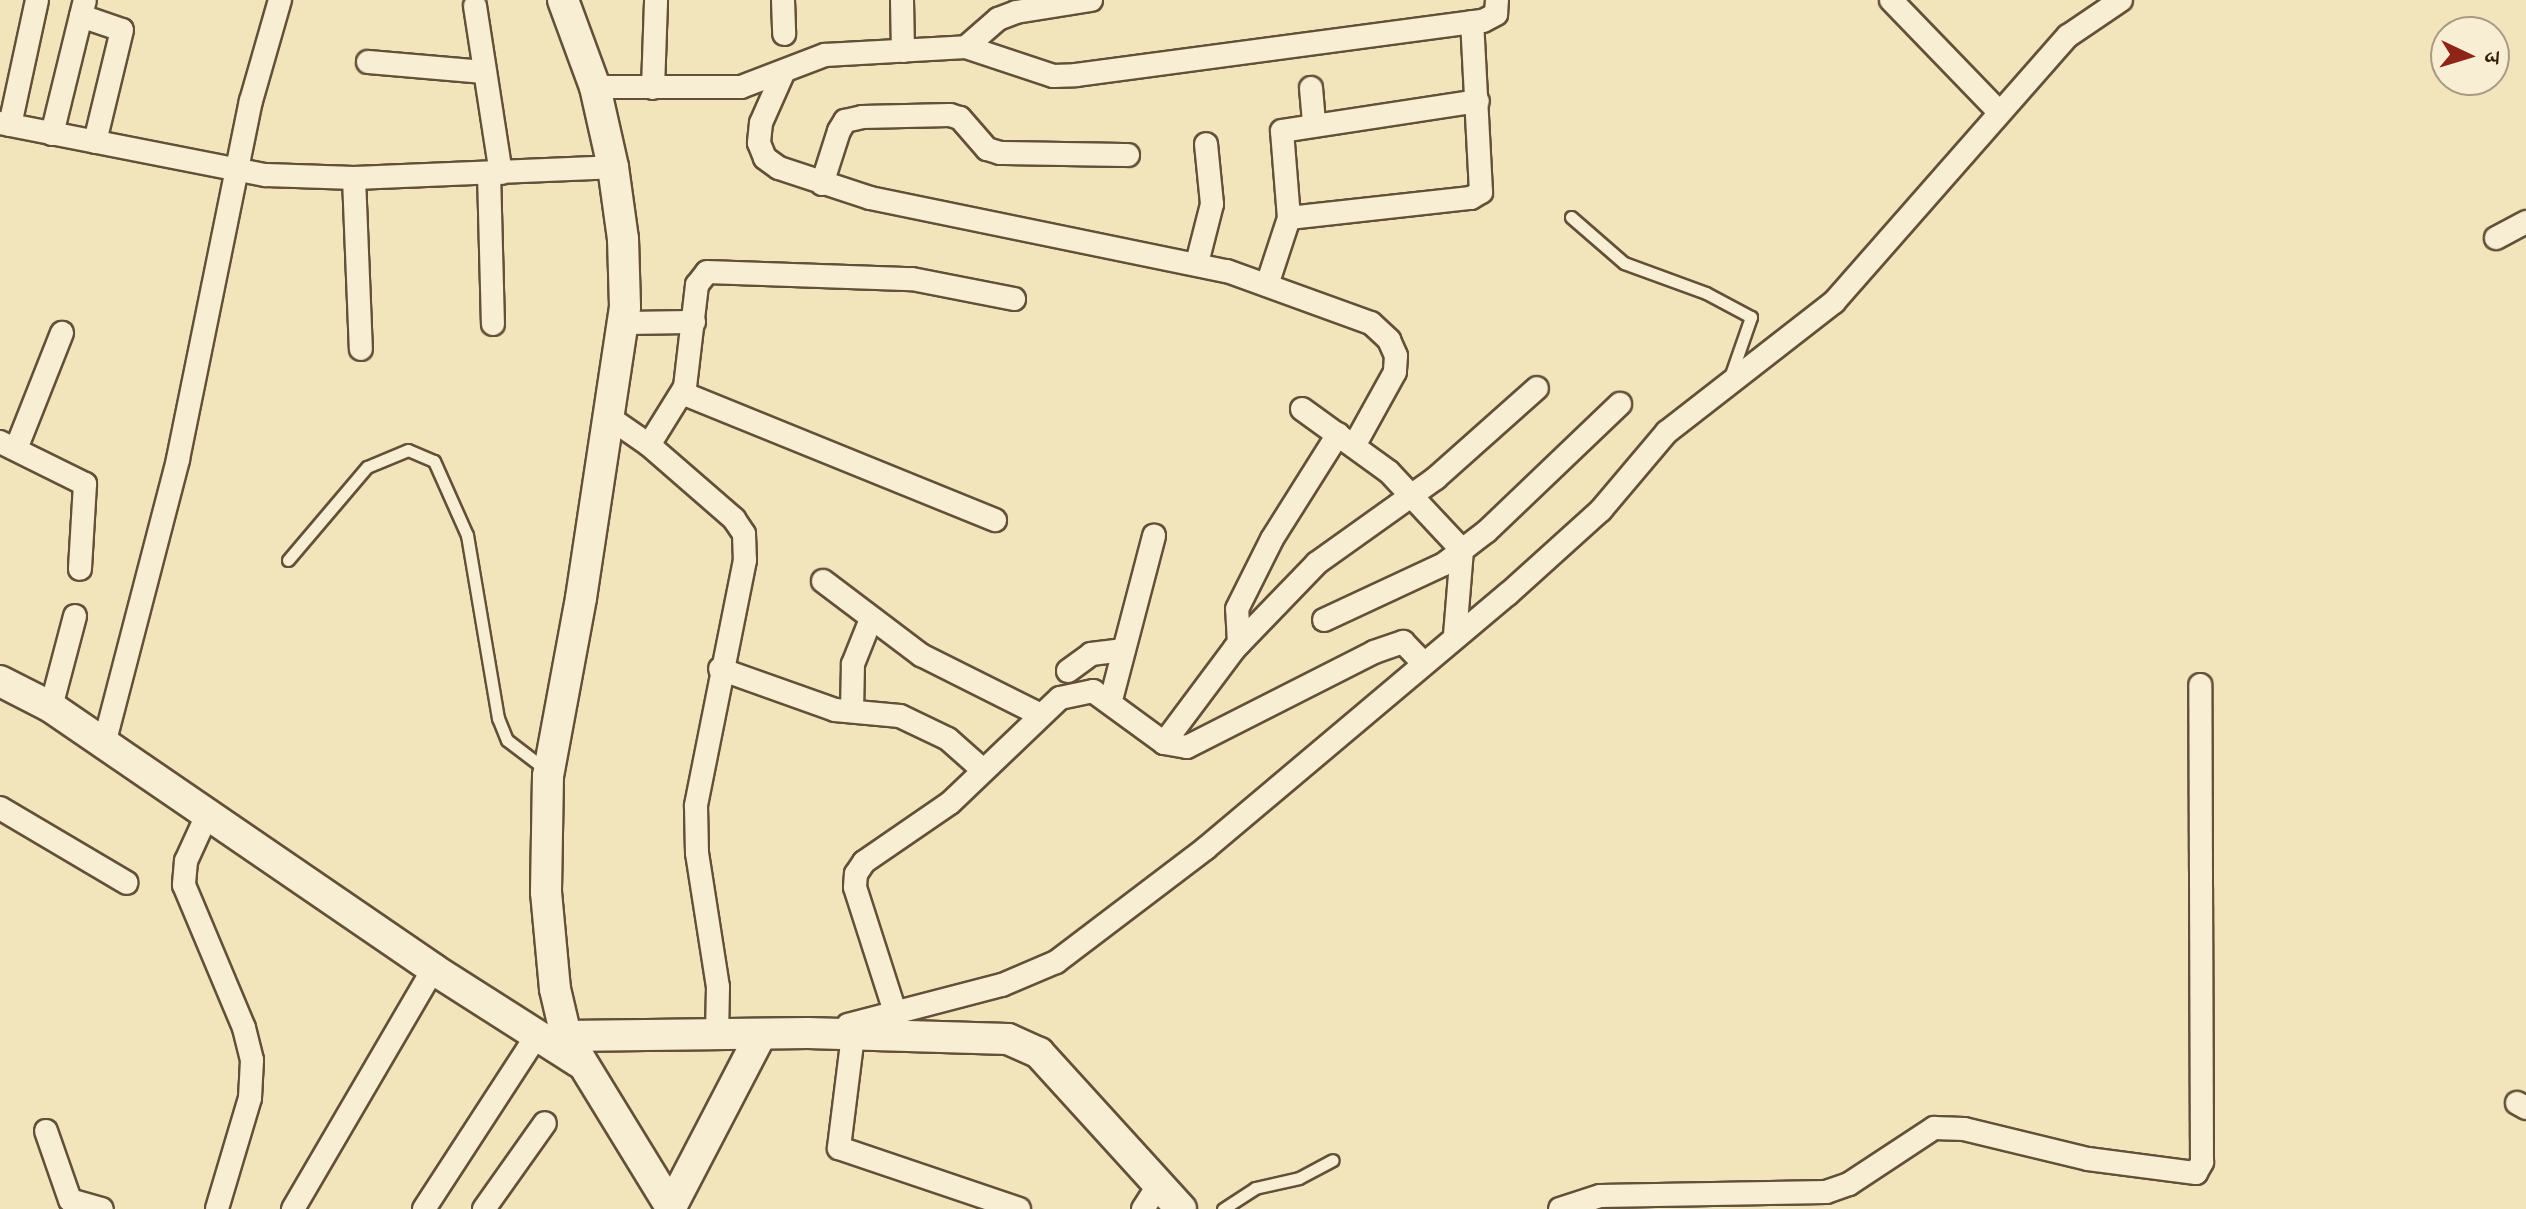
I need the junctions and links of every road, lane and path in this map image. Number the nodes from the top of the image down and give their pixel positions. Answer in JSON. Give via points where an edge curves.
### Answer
{"nodes":[{"id":1,"x":37,"y":0,"type":"edge"},
{"id":2,"x":280,"y":0,"type":"edge"},
{"id":3,"x":563,"y":0,"type":"edge"},
{"id":4,"x":656,"y":0,"type":"edge"},
{"id":5,"x":783,"y":0,"type":"edge"},
{"id":6,"x":902,"y":0,"type":"edge"},
{"id":7,"x":1091,"y":0,"type":"edge"},
{"id":8,"x":1497,"y":0,"type":"edge"},
{"id":9,"x":1891,"y":0,"type":"edge"},
{"id":10,"x":2121,"y":0,"type":"edge"},
{"id":11,"x":475,"y":6,"type":"dead end"},
{"id":12,"x":1005,"y":7,"type":"edge"},
{"id":13,"x":83,"y":8,"type":"edge"},
{"id":14,"x":1472,"y":22,"type":"junction"},
{"id":15,"x":784,"y":34,"type":"dead end"},
{"id":16,"x":976,"y":48,"type":"junction"},
{"id":17,"x":903,"y":51,"type":"junction"},
{"id":18,"x":368,"y":62,"type":"dead end"},
{"id":19,"x":784,"y":71,"type":"junction"},
{"id":20,"x":485,"y":72,"type":"junction"},
{"id":21,"x":595,"y":87,"type":"junction"},
{"id":22,"x":653,"y":88,"type":"junction"},
{"id":23,"x":1311,"y":88,"type":"dead end"},
{"id":24,"x":1478,"y":101,"type":"junction"},
{"id":25,"x":1999,"y":112,"type":"junction"},
{"id":26,"x":5,"y":124,"type":"edge"},
{"id":27,"x":1314,"y":124,"type":"junction"},
{"id":28,"x":52,"y":134,"type":"junction"},
{"id":29,"x":95,"y":142,"type":"junction"},
{"id":30,"x":1206,"y":144,"type":"dead end"},
{"id":31,"x":1128,"y":155,"type":"dead end"},
{"id":32,"x":613,"y":167,"type":"junction"},
{"id":33,"x":238,"y":172,"type":"junction"},
{"id":34,"x":495,"y":173,"type":"junction"},
{"id":35,"x":354,"y":178,"type":"junction"},
{"id":36,"x":822,"y":184,"type":"junction"},
{"id":37,"x":1571,"y":217,"type":"dead end"},
{"id":38,"x":1289,"y":218,"type":"junction"},
{"id":39,"x":2526,"y":222,"type":"edge"},
{"id":40,"x":2496,"y":238,"type":"dead end"},
{"id":41,"x":1197,"y":263,"type":"junction"},
{"id":42,"x":1267,"y":285,"type":"junction"},
{"id":43,"x":1014,"y":299,"type":"dead end"},
{"id":44,"x":694,"y":322,"type":"junction"},
{"id":45,"x":623,"y":323,"type":"junction"},
{"id":46,"x":493,"y":324,"type":"dead end"},
{"id":47,"x":62,"y":333,"type":"dead end"},
{"id":48,"x":361,"y":349,"type":"dead end"},
{"id":49,"x":1728,"y":383,"type":"junction"},
{"id":50,"x":1537,"y":388,"type":"dead end"},
{"id":51,"x":682,"y":393,"type":"junction"},
{"id":52,"x":1620,"y":404,"type":"dead end"},
{"id":53,"x":1302,"y":409,"type":"dead end"},
{"id":54,"x":610,"y":418,"type":"junction"},
{"id":55,"x":1346,"y":440,"type":"junction"},
{"id":56,"x":649,"y":445,"type":"junction"},
{"id":57,"x":8,"y":446,"type":"edge"},
{"id":58,"x":1413,"y":494,"type":"junction"},
{"id":59,"x":995,"y":520,"type":"dead end"},
{"id":60,"x":1154,"y":536,"type":"dead end"},
{"id":61,"x":1462,"y":550,"type":"junction"},
{"id":62,"x":288,"y":560,"type":"dead end"},
{"id":63,"x":80,"y":569,"type":"dead end"},
{"id":64,"x":823,"y":581,"type":"dead end"},
{"id":65,"x":75,"y":616,"type":"dead end"},
{"id":66,"x":871,"y":619,"type":"junction"},
{"id":67,"x":1324,"y":620,"type":"dead end"},
{"id":68,"x":1455,"y":635,"type":"junction"},
{"id":69,"x":1239,"y":644,"type":"junction"},
{"id":70,"x":1124,"y":650,"type":"junction"},
{"id":71,"x":1422,"y":662,"type":"junction"},
{"id":72,"x":720,"y":669,"type":"junction"},
{"id":73,"x":1068,"y":671,"type":"dead end"},
{"id":74,"x":0,"y":681,"type":"edge"},
{"id":75,"x":2200,"y":685,"type":"dead end"},
{"id":76,"x":1111,"y":700,"type":"junction"},
{"id":77,"x":51,"y":707,"type":"junction"},
{"id":78,"x":852,"y":711,"type":"junction"},
{"id":79,"x":1039,"y":714,"type":"junction"},
{"id":80,"x":1164,"y":743,"type":"junction"},
{"id":81,"x":104,"y":744,"type":"junction"},
{"id":82,"x":983,"y":770,"type":"junction"},
{"id":83,"x":549,"y":772,"type":"junction"},
{"id":84,"x":0,"y":808,"type":"edge"},
{"id":85,"x":207,"y":815,"type":"junction"},
{"id":86,"x":127,"y":883,"type":"dead end"},
{"id":87,"x":433,"y":969,"type":"junction"},
{"id":88,"x":896,"y":1015,"type":"junction"},
{"id":89,"x":808,"y":1033,"type":"junction"},
{"id":90,"x":717,"y":1035,"type":"junction"},
{"id":91,"x":853,"y":1035,"type":"junction"},
{"id":92,"x":760,"y":1036,"type":"junction"},
{"id":93,"x":561,"y":1044,"type":"junction"},
{"id":94,"x":545,"y":1123,"type":"dead end"},
{"id":95,"x":46,"y":1131,"type":"dead end"},
{"id":96,"x":1333,"y":1160,"type":"dead end"},
{"id":97,"x":1150,"y":1198,"type":"edge"},
{"id":98,"x":672,"y":1208,"type":"edge"},
{"id":99,"x":102,"y":1209,"type":"edge"},
{"id":100,"x":217,"y":1209,"type":"edge"},
{"id":101,"x":293,"y":1209,"type":"edge"},
{"id":102,"x":424,"y":1209,"type":"edge"},
{"id":103,"x":484,"y":1209,"type":"edge"},
{"id":104,"x":1019,"y":1209,"type":"edge"},
{"id":105,"x":1181,"y":1209,"type":"edge"},
{"id":106,"x":1223,"y":1209,"type":"edge"},
{"id":107,"x":1560,"y":1209,"type":"edge"}],
"edges":[{"from":1,"to":26,"type":"street"},
{"from":2,"to":33,"type":"street","via":[[251,101]]},
{"from":3,"to":21,"type":"street"},
{"from":4,"to":22,"type":"street"},
{"from":5,"to":15,"type":"street"},
{"from":6,"to":17,"type":"street"},
{"from":7,"to":12,"type":"street"},
{"from":8,"to":14,"type":"street","via":[[1492,18]]},
{"from":9,"to":25,"type":"street"},
{"from":10,"to":25,"type":"street","via":[[2068,36]]},
{"from":11,"to":20,"type":"street"},
{"from":12,"to":16,"type":"street"},
{"from":13,"to":28,"type":"street"},
{"from":13,"to":29,"type":"street","via":[[118,27],[123,37]]},
{"from":14,"to":16,"type":"street","via":[[1076,75],[1053,76]]},
{"from":14,"to":24,"type":"street"},
{"from":16,"to":17,"type":"street"},
{"from":17,"to":19,"type":"street","via":[[825,55]]},
{"from":18,"to":20,"type":"street"},
{"from":19,"to":22,"type":"street","via":[[741,87]]},
{"from":19,"to":36,"type":"street","via":[[761,123],[759,143],[765,158],[779,168]]},
{"from":20,"to":34,"type":"street"},
{"from":21,"to":22,"type":"street"},
{"from":21,"to":32,"type":"street"},
{"from":23,"to":27,"type":"street"},
{"from":24,"to":27,"type":"street"},
{"from":24,"to":38,"type":"street","via":[[1483,186],[1477,196]]},
{"from":25,"to":49,"type":"street","via":[[1834,302]]},
{"from":26,"to":28,"type":"street"},
{"from":27,"to":38,"type":"street","via":[[1287,127],[1279,138]]},
{"from":28,"to":29,"type":"street"},
{"from":29,"to":33,"type":"street"},
{"from":30,"to":41,"type":"street","via":[[1212,204]]},
{"from":31,"to":36,"type":"street","via":[[1000,153],[987,149],[960,118],[950,115],[862,117],[845,121],[839,131]]},
{"from":32,"to":34,"type":"street"},
{"from":32,"to":45,"type":"street","via":[[623,239]]},
{"from":33,"to":35,"type":"street"},
{"from":33,"to":81,"type":"street","via":[[178,459]]},
{"from":34,"to":35,"type":"street"},
{"from":34,"to":46,"type":"street"},
{"from":35,"to":48,"type":"street"},
{"from":36,"to":41,"type":"street"},
{"from":37,"to":49,"type":"lane","via":[[1624,263],[1706,293],[1751,317]]},
{"from":38,"to":42,"type":"street"},
{"from":39,"to":40,"type":"street"},
{"from":41,"to":42,"type":"street"},
{"from":42,"to":55,"type":"street","via":[[1337,307],[1371,323],[1389,340],[1395,372]]},
{"from":43,"to":44,"type":"street","via":[[912,279],[719,270],[701,277]]},
{"from":44,"to":45,"type":"street"},
{"from":44,"to":51,"type":"street"},
{"from":45,"to":54,"type":"street"},
{"from":47,"to":57,"type":"street"},
{"from":49,"to":68,"type":"street","via":[[1667,432],[1601,510]]},
{"from":50,"to":58,"type":"street"},
{"from":51,"to":56,"type":"street"},
{"from":51,"to":59,"type":"street"},
{"from":52,"to":61,"type":"street"},
{"from":53,"to":55,"type":"street"},
{"from":54,"to":56,"type":"street"},
{"from":54,"to":83,"type":"street"},
{"from":55,"to":58,"type":"street"},
{"from":55,"to":69,"type":"street","via":[[1272,539],[1237,609]]},
{"from":56,"to":72,"type":"street","via":[[734,519],[744,534],[745,560]]},
{"from":57,"to":63,"type":"street","via":[[85,484]]},
{"from":58,"to":61,"type":"street"},
{"from":58,"to":69,"type":"street","via":[[1340,542]]},
{"from":60,"to":70,"type":"street"},
{"from":61,"to":67,"type":"street","via":[[1400,588]]},
{"from":61,"to":68,"type":"street"},
{"from":62,"to":83,"type":"lane","via":[[367,467],[408,450],[434,461],[467,535],[498,718],[507,740]]},
{"from":64,"to":66,"type":"street"},
{"from":65,"to":77,"type":"street"},
{"from":66,"to":78,"type":"street","via":[[853,664]]},
{"from":66,"to":79,"type":"street","via":[[949,672]]},
{"from":68,"to":71,"type":"street"},
{"from":69,"to":80,"type":"street"},
{"from":70,"to":73,"type":"street","via":[[1091,654]]},
{"from":70,"to":76,"type":"street"},
{"from":71,"to":80,"type":"street","via":[[1403,642],[1187,747]]},
{"from":71,"to":88,"type":"street","via":[[1206,848],[1056,962],[1002,985]]},
{"from":72,"to":78,"type":"street","via":[[806,702]]},
{"from":72,"to":90,"type":"street","via":[[696,806],[697,853],[718,987]]},
{"from":74,"to":77,"type":"street"},
{"from":75,"to":107,"type":"street","via":[[2202,1162],[2196,1173],[2088,1159],[1964,1129],[1934,1128],[1849,1184],[1826,1192],[1600,1196]]},
{"from":76,"to":79,"type":"street","via":[[1077,690]]},
{"from":76,"to":80,"type":"street"},
{"from":77,"to":81,"type":"street"},
{"from":78,"to":82,"type":"street","via":[[900,716],[948,739]]},
{"from":79,"to":82,"type":"street"},
{"from":81,"to":85,"type":"street"},
{"from":82,"to":88,"type":"street","via":[[950,803],[864,862],[856,874],[855,887]]},
{"from":83,"to":93,"type":"street","via":[[546,892]]},
{"from":84,"to":86,"type":"street"},
{"from":85,"to":87,"type":"street"},
{"from":85,"to":100,"type":"street","via":[[186,861],[184,885],[244,1028],[252,1060],[250,1098]]},
{"from":87,"to":93,"type":"street"},
{"from":87,"to":101,"type":"street"},
{"from":88,"to":89,"type":"street"},
{"from":89,"to":91,"type":"street"},
{"from":89,"to":92,"type":"street"},
{"from":90,"to":92,"type":"street"},
{"from":90,"to":93,"type":"street"},
{"from":91,"to":97,"type":"street","via":[[1008,1039],[1026,1044],[1039,1053]]},
{"from":91,"to":104,"type":"street","via":[[839,1148]]},
{"from":92,"to":98,"type":"street"},
{"from":93,"to":98,"type":"street"},
{"from":93,"to":102,"type":"street"},
{"from":94,"to":103,"type":"street"},
{"from":95,"to":99,"type":"street","via":[[70,1200]]},
{"from":96,"to":106,"type":"lane","via":[[1299,1178],[1255,1188]]},
{"from":97,"to":105,"type":"street"}]}
